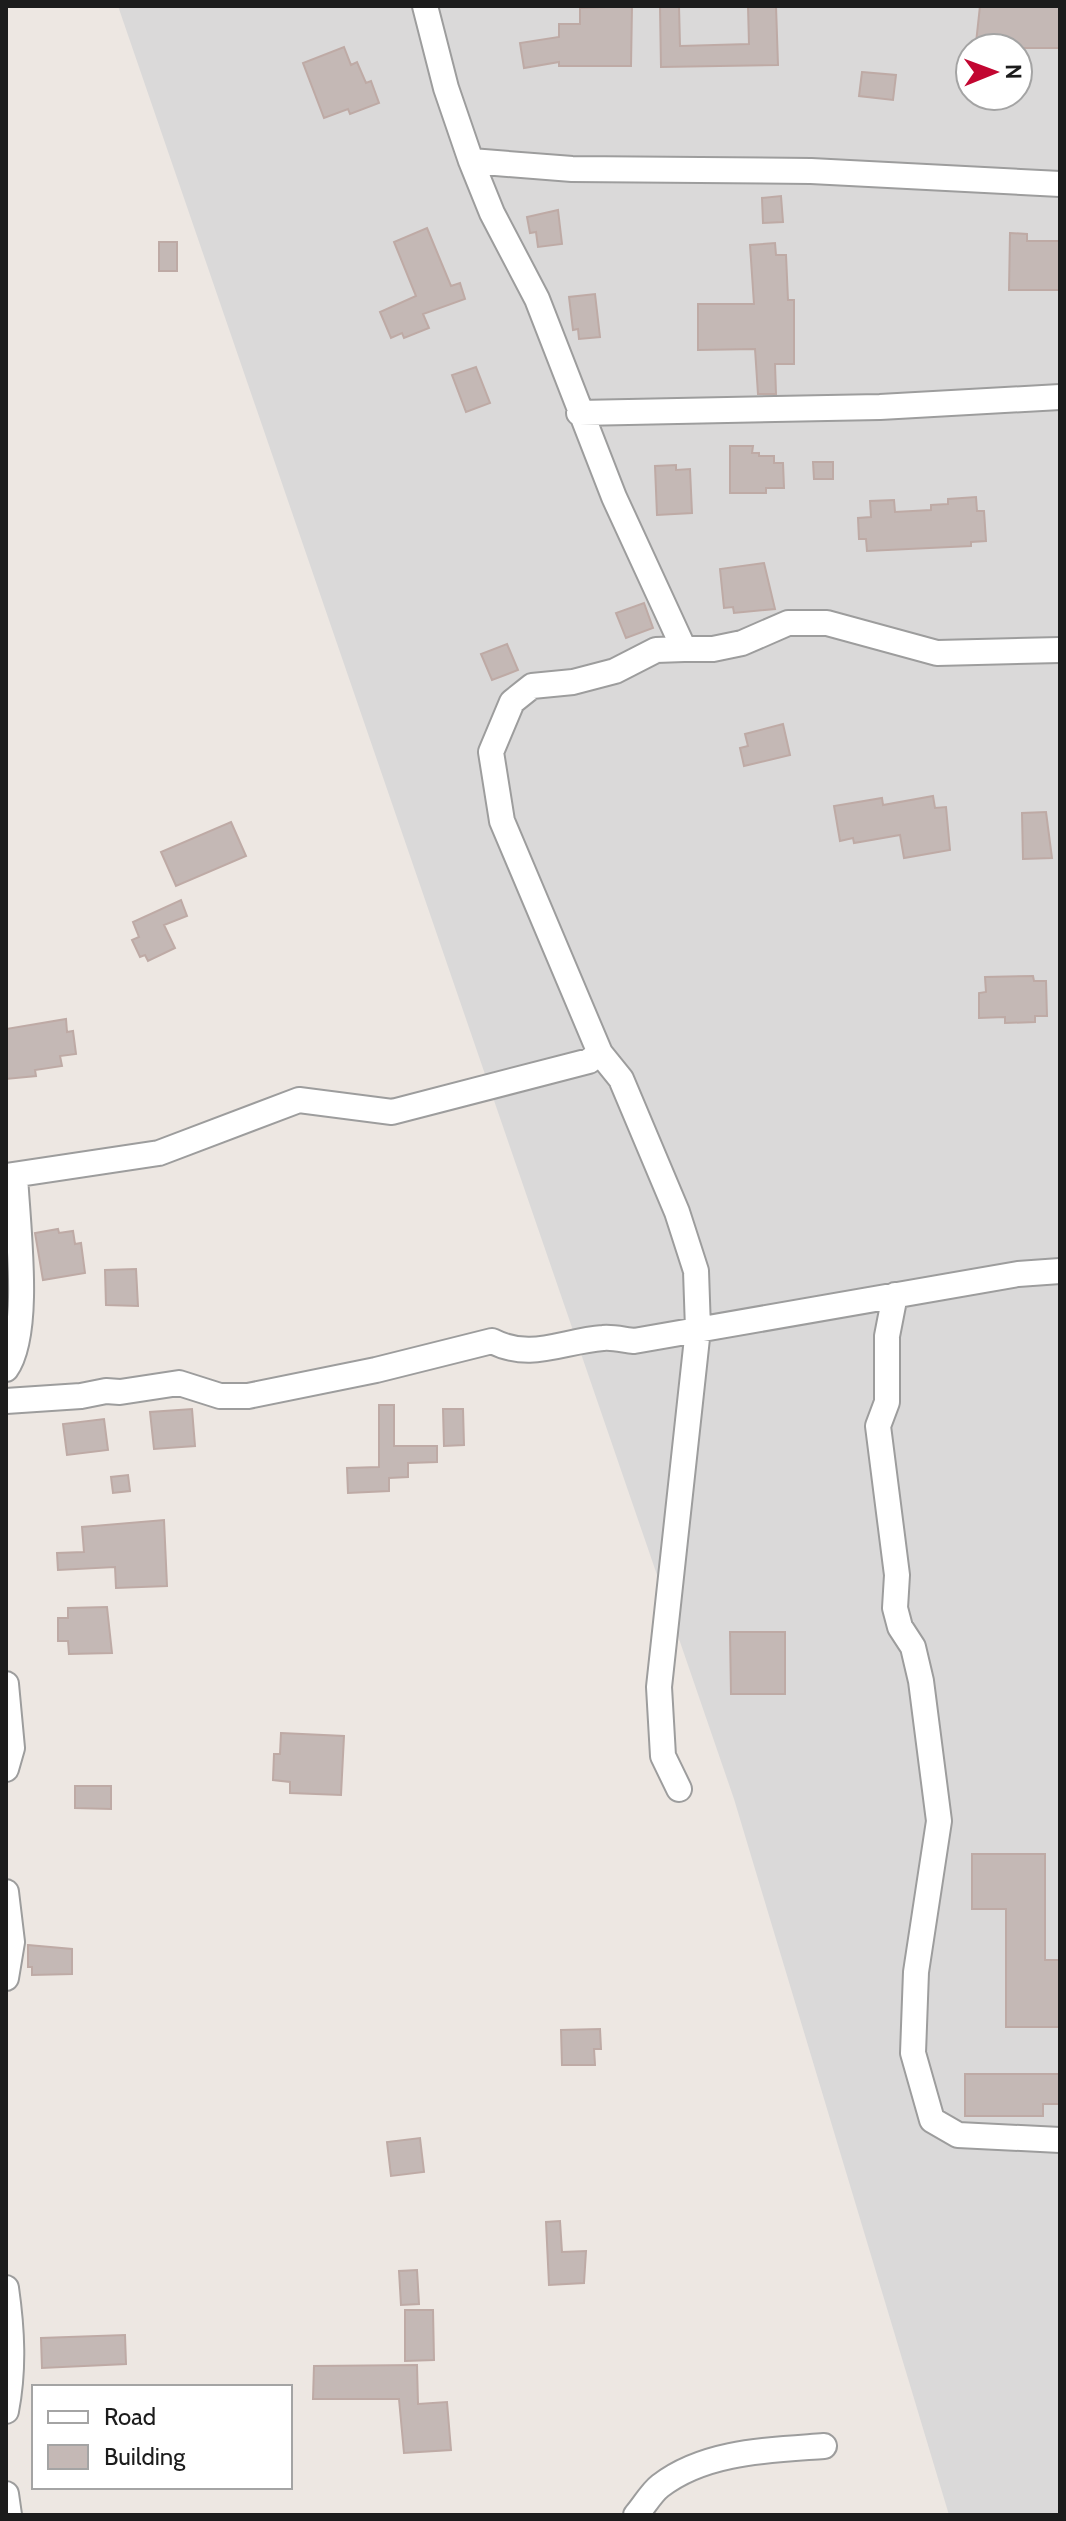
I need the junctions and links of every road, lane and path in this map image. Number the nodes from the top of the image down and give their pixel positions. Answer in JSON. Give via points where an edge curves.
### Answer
{"nodes":[{"id":1,"x":425,"y":6,"type":"edge"},
{"id":2,"x":471,"y":161,"type":"junction"},
{"id":3,"x":1060,"y":184,"type":"edge"},
{"id":4,"x":1060,"y":397,"type":"edge"},
{"id":5,"x":579,"y":413,"type":"junction"},
{"id":6,"x":684,"y":649,"type":"junction"},
{"id":7,"x":1060,"y":650,"type":"edge"},
{"id":8,"x":600,"y":1053,"type":"junction"},
{"id":9,"x":10,"y":1176,"type":"edge"},
{"id":10,"x":1060,"y":1271,"type":"edge"},
{"id":11,"x":895,"y":1295,"type":"junction"},
{"id":12,"x":698,"y":1329,"type":"junction"},
{"id":13,"x":6,"y":1369,"type":"edge"},
{"id":14,"x":6,"y":1401,"type":"edge"},
{"id":15,"x":6,"y":1684,"type":"edge"},
{"id":16,"x":6,"y":1769,"type":"edge"},
{"id":17,"x":679,"y":1789,"type":"dead end"},
{"id":18,"x":6,"y":1892,"type":"edge"},
{"id":19,"x":6,"y":1978,"type":"edge"},
{"id":20,"x":1060,"y":2140,"type":"edge"},
{"id":21,"x":6,"y":2288,"type":"edge"},
{"id":22,"x":6,"y":2411,"type":"edge"},
{"id":23,"x":824,"y":2446,"type":"dead end"},
{"id":24,"x":6,"y":2494,"type":"edge"},
{"id":25,"x":9,"y":2515,"type":"edge"},
{"id":26,"x":636,"y":2515,"type":"edge"}],
"edges":[{"from":1,"to":2,"type":"street"},
{"from":2,"to":3,"type":"street","via":[[572,169],[811,171]]},
{"from":2,"to":5,"type":"street","via":[[537,299]]},
{"from":4,"to":5,"type":"street","via":[[880,407]]},
{"from":5,"to":6,"type":"street"},
{"from":6,"to":7,"type":"street","via":[[742,643],[788,623],[827,623],[937,653]]},
{"from":6,"to":8,"type":"street","via":[[656,650],[615,671],[573,682],[532,686],[512,702],[491,752],[502,821]]},
{"from":8,"to":9,"type":"street","via":[[589,1061],[392,1112],[299,1100],[159,1153]]},
{"from":8,"to":12,"type":"street","via":[[621,1079],[677,1212],[696,1271]]},
{"from":9,"to":13,"type":"street","via":[[20,1276],[18,1338]]},
{"from":10,"to":11,"type":"street"},
{"from":11,"to":12,"type":"street"},
{"from":11,"to":20,"type":"street","via":[[887,1336],[887,1402],[878,1426],[897,1575],[895,1608],[921,1681],[939,1821],[916,1972],[913,2053],[932,2120],[958,2135]]},
{"from":12,"to":14,"type":"street","via":[[634,1341],[604,1338],[538,1352],[492,1341],[248,1396],[220,1396],[179,1383]]},
{"from":12,"to":17,"type":"street","via":[[659,1687],[663,1756]]},
{"from":15,"to":16,"type":"street","via":[[12,1748]]},
{"from":18,"to":19,"type":"street","via":[[12,1942]]},
{"from":21,"to":22,"type":"street","via":[[12,2331]]},
{"from":23,"to":26,"type":"street","via":[[741,2455],[684,2470],[658,2488]]},
{"from":24,"to":25,"type":"street"}]}
